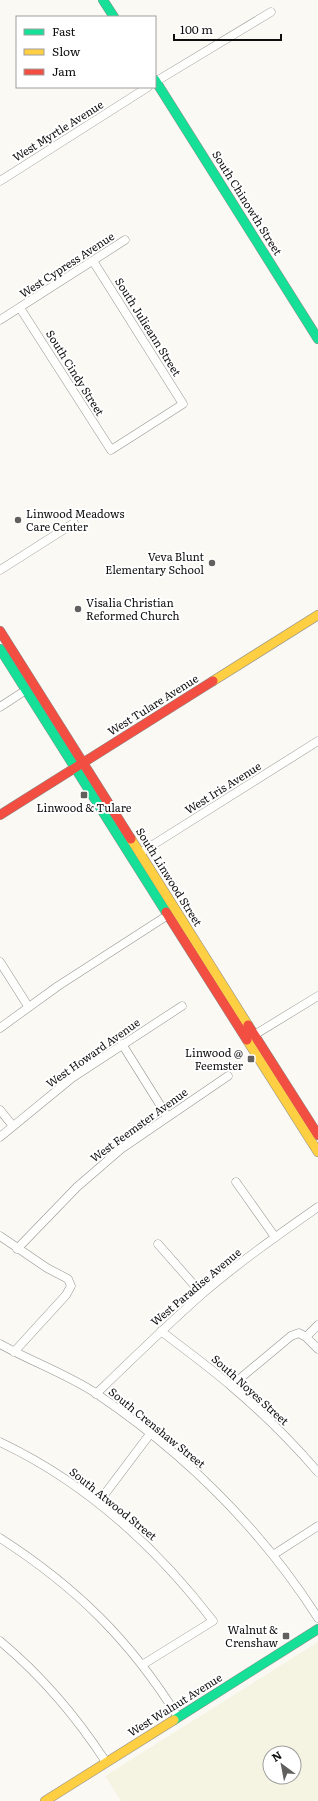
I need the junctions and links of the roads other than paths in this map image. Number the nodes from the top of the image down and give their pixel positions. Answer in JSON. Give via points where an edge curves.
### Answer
{"nodes":[{"id":1,"x":103,"y":0,"type":"edge"},
{"id":2,"x":271,"y":12,"type":"dead end"},
{"id":3,"x":113,"y":16,"type":"edge"},
{"id":4,"x":156,"y":80,"type":"edge"},
{"id":5,"x":156,"y":83,"type":"edge"},
{"id":6,"x":146,"y":88,"type":"edge"},
{"id":7,"x":0,"y":181,"type":"edge"},
{"id":8,"x":125,"y":240,"type":"dead end"},
{"id":9,"x":93,"y":261,"type":"junction"},
{"id":10,"x":20,"y":308,"type":"junction"},
{"id":11,"x":0,"y":320,"type":"edge"},
{"id":12,"x":318,"y":340,"type":"edge"},
{"id":13,"x":111,"y":450,"type":"joint"},
{"id":14,"x":74,"y":523,"type":"dead end"},
{"id":15,"x":0,"y":570,"type":"edge"},
{"id":16,"x":318,"y":616,"type":"edge"},
{"id":17,"x":0,"y":631,"type":"edge"},
{"id":18,"x":0,"y":649,"type":"edge"},
{"id":19,"x":28,"y":676,"type":"junction"},
{"id":20,"x":26,"y":690,"type":"junction"},
{"id":21,"x":0,"y":707,"type":"edge"},
{"id":22,"x":318,"y":741,"type":"edge"},
{"id":23,"x":79,"y":765,"type":"junction"},
{"id":24,"x":0,"y":815,"type":"edge"},
{"id":25,"x":140,"y":853,"type":"junction"},
{"id":26,"x":137,"y":866,"type":"junction"},
{"id":27,"x":168,"y":915,"type":"junction"},
{"id":28,"x":0,"y":962,"type":"edge"},
{"id":29,"x":318,"y":996,"type":"edge"},
{"id":30,"x":28,"y":1006,"type":"junction"},
{"id":31,"x":182,"y":1006,"type":"dead end"},
{"id":32,"x":0,"y":1028,"type":"edge"},
{"id":33,"x":251,"y":1038,"type":"junction"},
{"id":34,"x":122,"y":1044,"type":"junction"},
{"id":35,"x":228,"y":1076,"type":"dead end"},
{"id":36,"x":0,"y":1110,"type":"edge"},
{"id":37,"x":167,"y":1116,"type":"junction"},
{"id":38,"x":13,"y":1126,"type":"junction"},
{"id":39,"x":318,"y":1135,"type":"edge"},
{"id":40,"x":0,"y":1137,"type":"edge"},
{"id":41,"x":318,"y":1152,"type":"edge"},
{"id":42,"x":236,"y":1182,"type":"dead end"},
{"id":43,"x":318,"y":1207,"type":"edge"},
{"id":44,"x":0,"y":1236,"type":"edge"},
{"id":45,"x":275,"y":1237,"type":"junction"},
{"id":46,"x":158,"y":1244,"type":"dead end"},
{"id":47,"x":16,"y":1248,"type":"junction"},
{"id":48,"x":202,"y":1294,"type":"junction"},
{"id":49,"x":318,"y":1325,"type":"edge"},
{"id":50,"x":161,"y":1331,"type":"junction"},
{"id":51,"x":306,"y":1338,"type":"junction"},
{"id":52,"x":0,"y":1344,"type":"edge"},
{"id":53,"x":318,"y":1348,"type":"edge"},
{"id":54,"x":14,"y":1352,"type":"junction"},
{"id":55,"x":231,"y":1386,"type":"junction"},
{"id":56,"x":96,"y":1394,"type":"junction"},
{"id":57,"x":150,"y":1434,"type":"junction"},
{"id":58,"x":0,"y":1442,"type":"edge"},
{"id":59,"x":318,"y":1472,"type":"edge"},
{"id":60,"x":98,"y":1503,"type":"junction"},
{"id":61,"x":318,"y":1526,"type":"edge"},
{"id":62,"x":0,"y":1538,"type":"edge"},
{"id":63,"x":273,"y":1555,"type":"junction"},
{"id":64,"x":318,"y":1618,"type":"edge"},
{"id":65,"x":318,"y":1629,"type":"edge"},
{"id":66,"x":0,"y":1640,"type":"edge"},
{"id":67,"x":142,"y":1665,"type":"junction"},
{"id":68,"x":178,"y":1717,"type":"junction"},
{"id":69,"x":106,"y":1762,"type":"junction"},
{"id":70,"x":45,"y":1801,"type":"edge"}],
"edges":[{"from":1,"to":3,"type":"street"},
{"from":2,"to":4,"type":"street"},
{"from":5,"to":12,"type":"street","name":"South Chinowth Street"},
{"from":6,"to":7,"type":"street","name":"West Myrtle Avenue"},
{"from":8,"to":9,"type":"street","name":"West Cypress Avenue"},
{"from":9,"to":10,"type":"street","name":"West Cypress Avenue"},
{"from":9,"to":13,"type":"street","name":"South Julieann Street","via":[[183,404]]},
{"from":10,"to":11,"type":"street","name":"West Cypress Avenue"},
{"from":10,"to":13,"type":"street","name":"South Cindy Street"},
{"from":14,"to":15,"type":"street"},
{"from":16,"to":23,"type":"street","name":"West Tulare Avenue"},
{"from":17,"to":19,"type":"street","name":"South Linwood Street"},
{"from":18,"to":20,"type":"street","name":"South Linwood Street"},
{"from":19,"to":20,"type":"street","via":[[30,686]]},
{"from":19,"to":23,"type":"street","name":"South Linwood Street"},
{"from":20,"to":21,"type":"street"},
{"from":20,"to":23,"type":"street","name":"South Linwood Street"},
{"from":22,"to":25,"type":"street","name":"West Iris Avenue"},
{"from":23,"to":24,"type":"street","name":"West Tulare Avenue"},
{"from":23,"to":25,"type":"street","name":"South Linwood Street"},
{"from":23,"to":26,"type":"street","name":"South Linwood Street"},
{"from":25,"to":26,"type":"street","via":[[137,857]]},
{"from":25,"to":33,"type":"street","name":"South Linwood Street"},
{"from":26,"to":27,"type":"street","name":"South Linwood Street"},
{"from":27,"to":30,"type":"street"},
{"from":27,"to":33,"type":"street","name":"South Linwood Street"},
{"from":28,"to":30,"type":"street"},
{"from":29,"to":33,"type":"street"},
{"from":30,"to":32,"type":"street"},
{"from":31,"to":34,"type":"street","name":"West Howard Avenue"},
{"from":33,"to":39,"type":"street","name":"South Linwood Street"},
{"from":33,"to":41,"type":"street","name":"South Linwood Street"},
{"from":34,"to":37,"type":"street"},
{"from":34,"to":38,"type":"street","name":"West Howard Avenue","via":[[72,1078]]},
{"from":35,"to":37,"type":"street","name":"West Feemster Avenue"},
{"from":36,"to":38,"type":"street"},
{"from":37,"to":47,"type":"street","name":"West Feemster Avenue","via":[[121,1149],[77,1187]]},
{"from":38,"to":40,"type":"street","name":"West Howard Avenue"},
{"from":42,"to":45,"type":"street"},
{"from":43,"to":45,"type":"street","name":"West Paradise Avenue"},
{"from":44,"to":47,"type":"street"},
{"from":45,"to":48,"type":"street","name":"West Paradise Avenue"},
{"from":46,"to":48,"type":"street"},
{"from":47,"to":54,"type":"street","via":[[68,1279],[71,1286],[66,1295]]},
{"from":48,"to":50,"type":"street","name":"West Paradise Avenue"},
{"from":49,"to":51,"type":"street"},
{"from":50,"to":55,"type":"street","name":"South Noyes Street"},
{"from":50,"to":56,"type":"street","name":"West Paradise Avenue"},
{"from":51,"to":53,"type":"street"},
{"from":51,"to":55,"type":"street","via":[[299,1333],[291,1336]]},
{"from":52,"to":54,"type":"street","name":"South Crenshaw Street"},
{"from":54,"to":56,"type":"street","name":"South Crenshaw Street"},
{"from":55,"to":59,"type":"street","name":"South Noyes Street","via":[[291,1442]]},
{"from":56,"to":57,"type":"street","name":"South Crenshaw Street"},
{"from":57,"to":60,"type":"street"},
{"from":57,"to":63,"type":"street","name":"South Crenshaw Street","via":[[204,1480]]},
{"from":58,"to":60,"type":"street","name":"South Atwood Street","via":[[61,1476]]},
{"from":60,"to":67,"type":"street","name":"South Atwood Street","via":[[152,1550],[192,1593],[213,1621]]},
{"from":61,"to":63,"type":"street"},
{"from":62,"to":67,"type":"street","via":[[52,1574],[86,1603],[116,1633]]},
{"from":63,"to":64,"type":"street","name":"South Crenshaw Street"},
{"from":65,"to":68,"type":"street","name":"West Walnut Avenue"},
{"from":66,"to":69,"type":"street","via":[[55,1694],[84,1729]]},
{"from":67,"to":68,"type":"street"},
{"from":68,"to":69,"type":"street","name":"West Walnut Avenue"},
{"from":69,"to":70,"type":"street","name":"West Walnut Avenue"}]}
